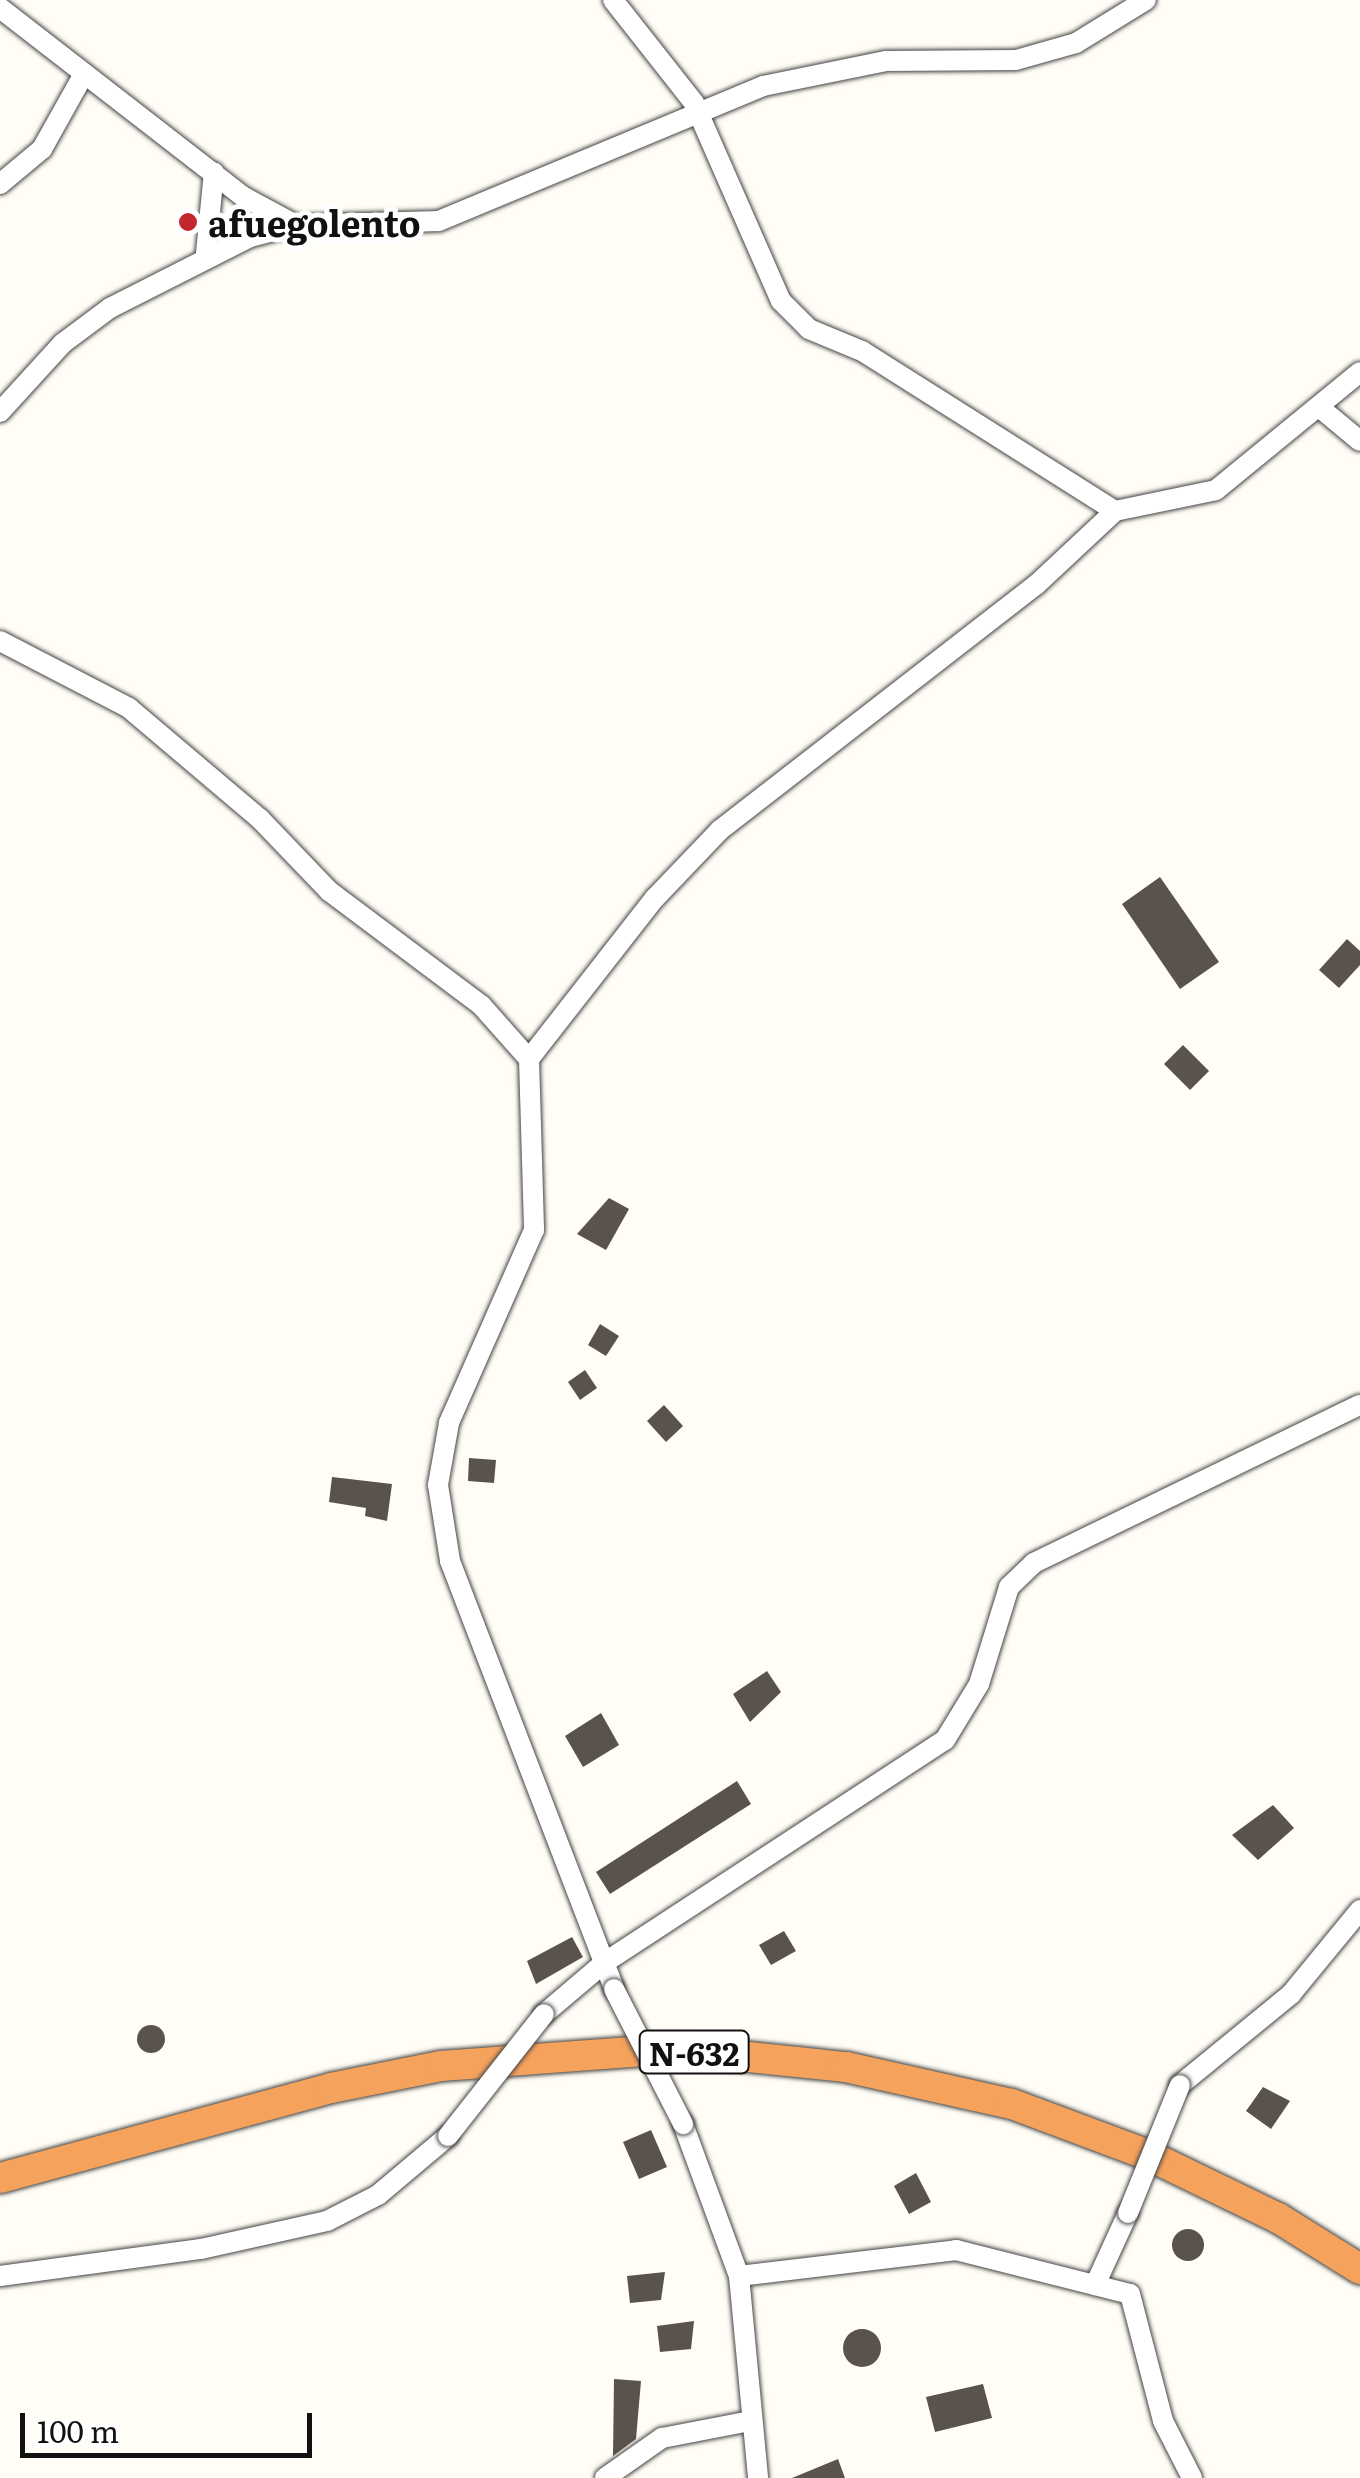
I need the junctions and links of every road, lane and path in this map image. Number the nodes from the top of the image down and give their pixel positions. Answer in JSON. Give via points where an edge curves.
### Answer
{"nodes":[{"id":1,"x":614,"y":0,"type":"edge"},
{"id":2,"x":1146,"y":0,"type":"edge"},
{"id":3,"x":1,"y":4,"type":"edge"},
{"id":4,"x":84,"y":74,"type":"junction"},
{"id":5,"x":695,"y":118,"type":"junction"},
{"id":6,"x":214,"y":172,"type":"junction"},
{"id":7,"x":0,"y":184,"type":"edge"},
{"id":8,"x":296,"y":225,"type":"junction"},
{"id":9,"x":206,"y":253,"type":"junction"},
{"id":10,"x":1360,"y":372,"type":"edge"},
{"id":11,"x":1318,"y":408,"type":"junction"},
{"id":12,"x":0,"y":412,"type":"edge"},
{"id":13,"x":1360,"y":440,"type":"edge"},
{"id":14,"x":1115,"y":511,"type":"junction"},
{"id":15,"x":0,"y":641,"type":"edge"},
{"id":16,"x":529,"y":1059,"type":"junction"},
{"id":17,"x":1360,"y":1405,"type":"edge"},
{"id":18,"x":1360,"y":1910,"type":"edge"},
{"id":19,"x":604,"y":1964,"type":"junction"},
{"id":20,"x":0,"y":2178,"type":"edge"},
{"id":21,"x":1360,"y":2269,"type":"edge"},
{"id":22,"x":0,"y":2276,"type":"edge"},
{"id":23,"x":738,"y":2276,"type":"junction"},
{"id":24,"x":1095,"y":2285,"type":"junction"},
{"id":25,"x":750,"y":2421,"type":"junction"},
{"id":26,"x":605,"y":2478,"type":"edge"},
{"id":27,"x":758,"y":2478,"type":"edge"},
{"id":28,"x":1192,"y":2478,"type":"edge"}],
"edges":[{"from":1,"to":5,"type":"street","via":[[694,104]]},
{"from":2,"to":5,"type":"street","via":[[1076,43],[1016,60],[827,68]]},
{"from":3,"to":4,"type":"street"},
{"from":4,"to":6,"type":"street"},
{"from":4,"to":7,"type":"street","via":[[42,149]]},
{"from":5,"to":8,"type":"street","via":[[576,158],[439,221]]},
{"from":5,"to":14,"type":"street","via":[[781,301],[809,328],[862,351]]},
{"from":6,"to":8,"type":"street"},
{"from":6,"to":9,"type":"street"},
{"from":8,"to":9,"type":"street"},
{"from":9,"to":12,"type":"street","via":[[62,343]]},
{"from":10,"to":11,"type":"street"},
{"from":11,"to":13,"type":"street"},
{"from":11,"to":14,"type":"street","via":[[1216,490]]},
{"from":14,"to":16,"type":"street","via":[[1036,585],[720,830],[655,898]]},
{"from":15,"to":16,"type":"street","via":[[129,708],[260,820],[329,891],[481,1005]]},
{"from":16,"to":19,"type":"street","via":[[534,1230],[449,1423],[438,1485],[450,1561]]},
{"from":17,"to":19,"type":"street","via":[[1034,1563],[1009,1587],[980,1684],[944,1740]]},
{"from":18,"to":24,"type":"street","bridge":true,"via":[[1291,1994],[1180,2084]]},
{"from":19,"to":22,"type":"street","bridge":true,"via":[[544,2014],[448,2136],[378,2195],[327,2221],[201,2249]]},
{"from":19,"to":23,"type":"street","bridge":true,"via":[[683,2124]]},
{"from":20,"to":21,"type":"highway","number":"N-632","via":[[386,2077],[670,2049],[846,2067],[1012,2104],[1146,2154],[1278,2218]]},
{"from":23,"to":24,"type":"street","via":[[956,2250]]},
{"from":23,"to":25,"type":"street"},
{"from":24,"to":28,"type":"street","via":[[1130,2294],[1163,2421]]},
{"from":25,"to":26,"type":"street","via":[[662,2438]]},
{"from":25,"to":27,"type":"street"}]}
